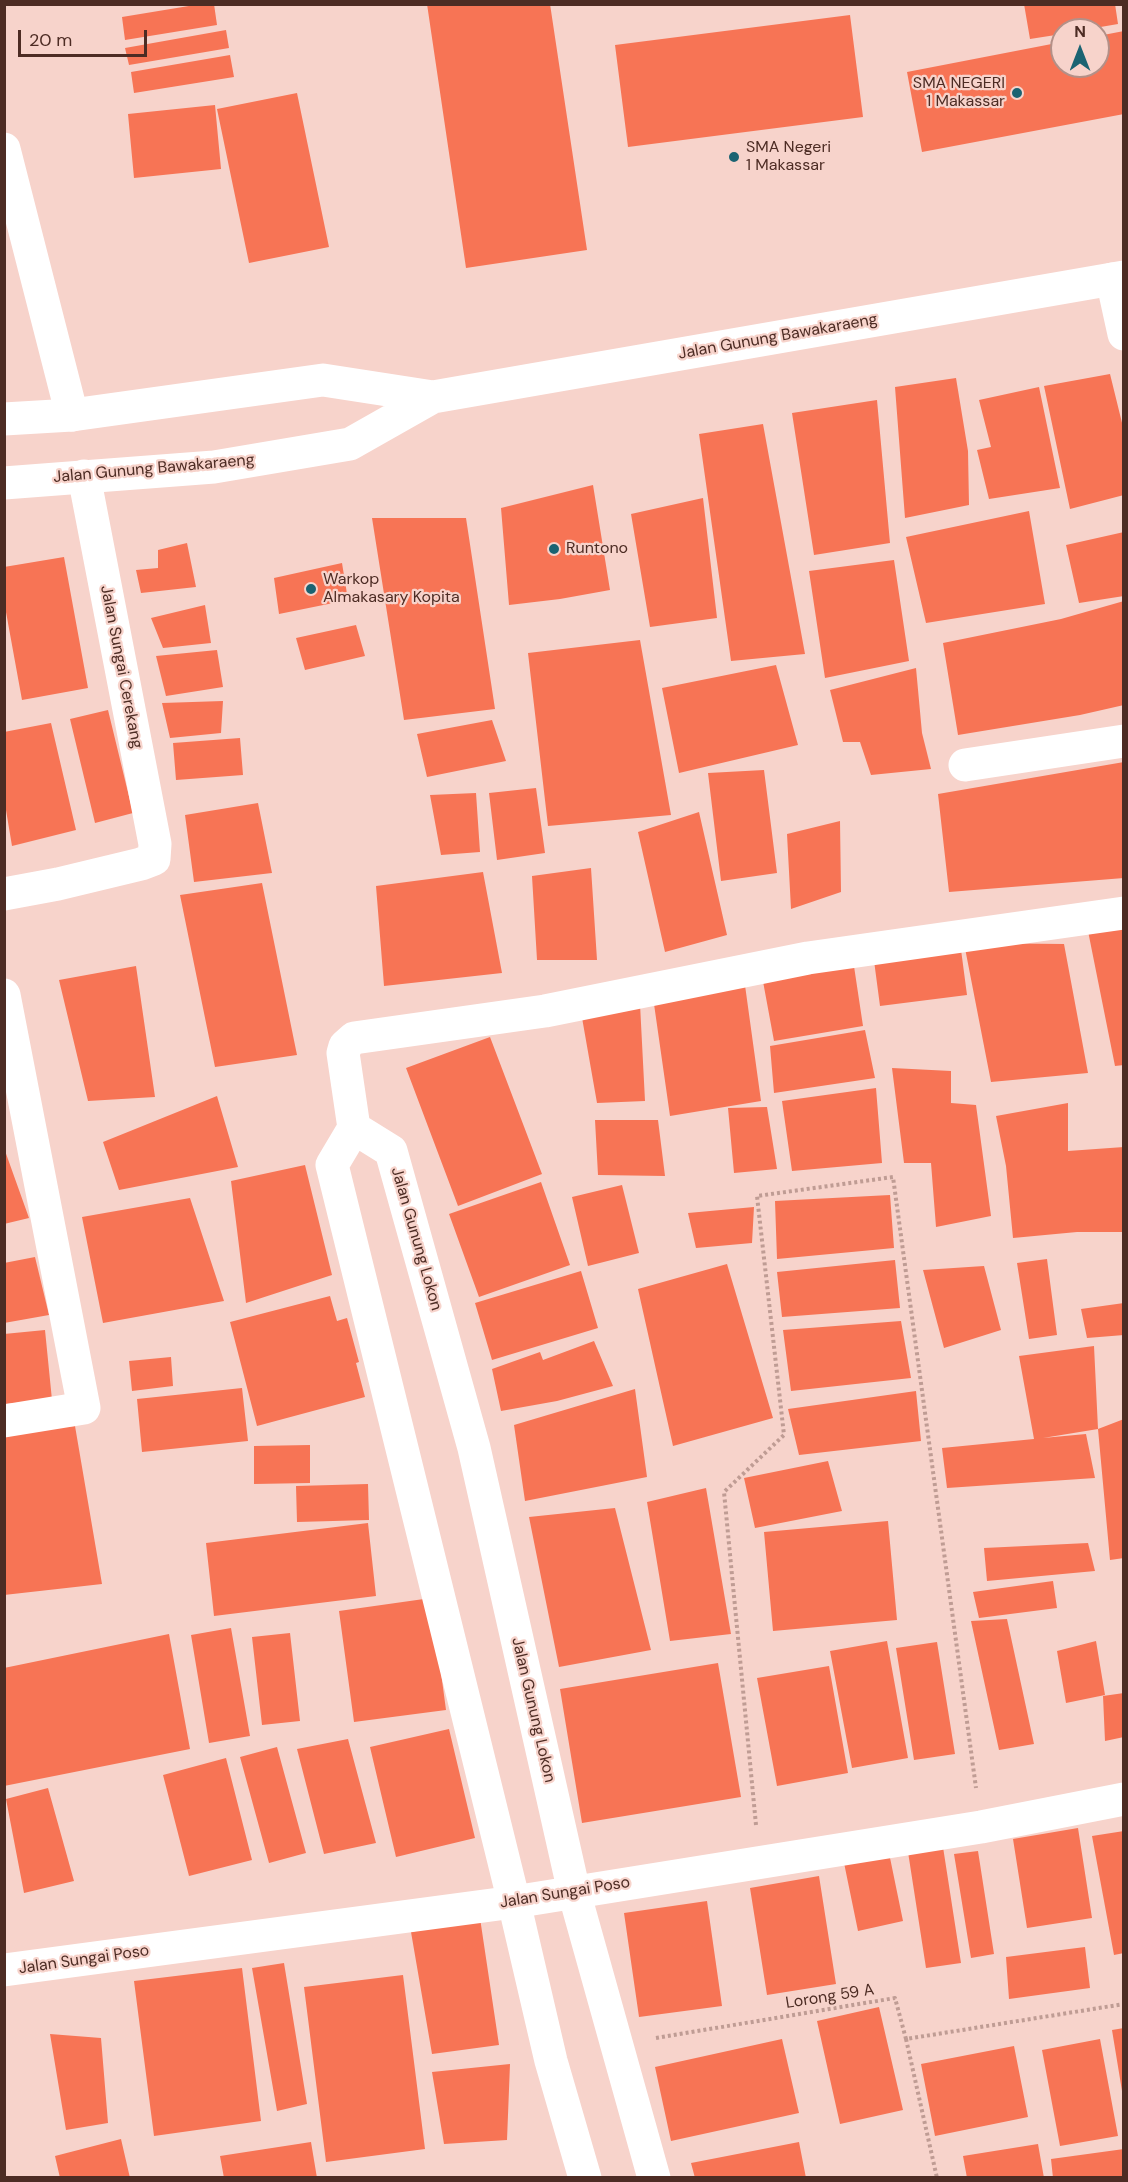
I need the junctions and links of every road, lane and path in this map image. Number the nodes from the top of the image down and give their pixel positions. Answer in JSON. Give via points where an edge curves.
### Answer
{"nodes":[{"id":1,"x":4,"y":149,"type":"edge"},
{"id":2,"x":1118,"y":278,"type":"edge"},
{"id":3,"x":1124,"y":333,"type":"edge"},
{"id":4,"x":434,"y":397,"type":"junction"},
{"id":5,"x":72,"y":415,"type":"junction"},
{"id":6,"x":4,"y":419,"type":"edge"},
{"id":7,"x":84,"y":476,"type":"junction"},
{"id":8,"x":4,"y":483,"type":"edge"},
{"id":9,"x":1124,"y":741,"type":"edge"},
{"id":10,"x":965,"y":765,"type":"dead end"},
{"id":11,"x":4,"y":894,"type":"edge"},
{"id":12,"x":1124,"y":913,"type":"edge"},
{"id":13,"x":4,"y":995,"type":"edge"},
{"id":14,"x":354,"y":1128,"type":"junction"},
{"id":15,"x":4,"y":1421,"type":"edge"},
{"id":16,"x":1124,"y":1799,"type":"edge"},
{"id":17,"x":981,"y":1827,"type":"junction"},
{"id":18,"x":759,"y":1861,"type":"junction"},
{"id":19,"x":574,"y":1892,"type":"junction"},
{"id":20,"x":514,"y":1902,"type":"junction"},
{"id":21,"x":5,"y":1965,"type":"edge"},
{"id":22,"x":1124,"y":2004,"type":"edge"},
{"id":23,"x":906,"y":2038,"type":"junction"},
{"id":24,"x":617,"y":2044,"type":"junction"},
{"id":25,"x":585,"y":2178,"type":"edge"},
{"id":26,"x":654,"y":2178,"type":"edge"},
{"id":27,"x":937,"y":2178,"type":"edge"}],
"edges":[{"from":1,"to":5,"type":"street"},
{"from":2,"to":3,"type":"street"},
{"from":2,"to":4,"type":"street","name":"Jalan Gunung Bawakaraeng"},
{"from":4,"to":5,"type":"street","name":"Jalan Gunung Bawakaraeng","via":[[323,380]]},
{"from":4,"to":7,"type":"street","name":"Jalan Gunung Bawakaraeng","via":[[350,444],[214,467]]},
{"from":5,"to":6,"type":"street","name":"Jalan Gunung Bawakaraeng"},
{"from":7,"to":8,"type":"street","name":"Jalan Gunung Bawakaraeng"},
{"from":7,"to":11,"type":"street","name":"Jalan Sungai Cerekang","via":[[153,832],[154,859]]},
{"from":9,"to":10,"type":"street"},
{"from":12,"to":14,"type":"street","via":[[808,958],[544,1011],[354,1038],[343,1053]]},
{"from":13,"to":15,"type":"street","via":[[84,1408]]},
{"from":14,"to":19,"type":"street","name":"Jalan Gunung Lokon","via":[[391,1151],[474,1448]]},
{"from":14,"to":20,"type":"street","via":[[333,1165]]},
{"from":16,"to":17,"type":"street","name":"Jalan Sungai Poso"},
{"from":17,"to":18,"type":"street","name":"Jalan Sungai Poso"},
{"from":17,"to":18,"type":"path","via":[[893,1177],[757,1196],[784,1435],[724,1492]]},
{"from":18,"to":19,"type":"street","name":"Jalan Sungai Poso"},
{"from":19,"to":20,"type":"street","name":"Jalan Sungai Poso"},
{"from":19,"to":24,"type":"street","name":"Jalan Gunung Lokon"},
{"from":20,"to":21,"type":"street","name":"Jalan Sungai Poso"},
{"from":20,"to":25,"type":"street","via":[[551,2061]]},
{"from":22,"to":23,"type":"path"},
{"from":23,"to":24,"type":"path","name":"Lorong 59 A","via":[[896,1998]]},
{"from":23,"to":27,"type":"path"},
{"from":24,"to":26,"type":"street","name":"Jalan Gunung Lokon"}]}
